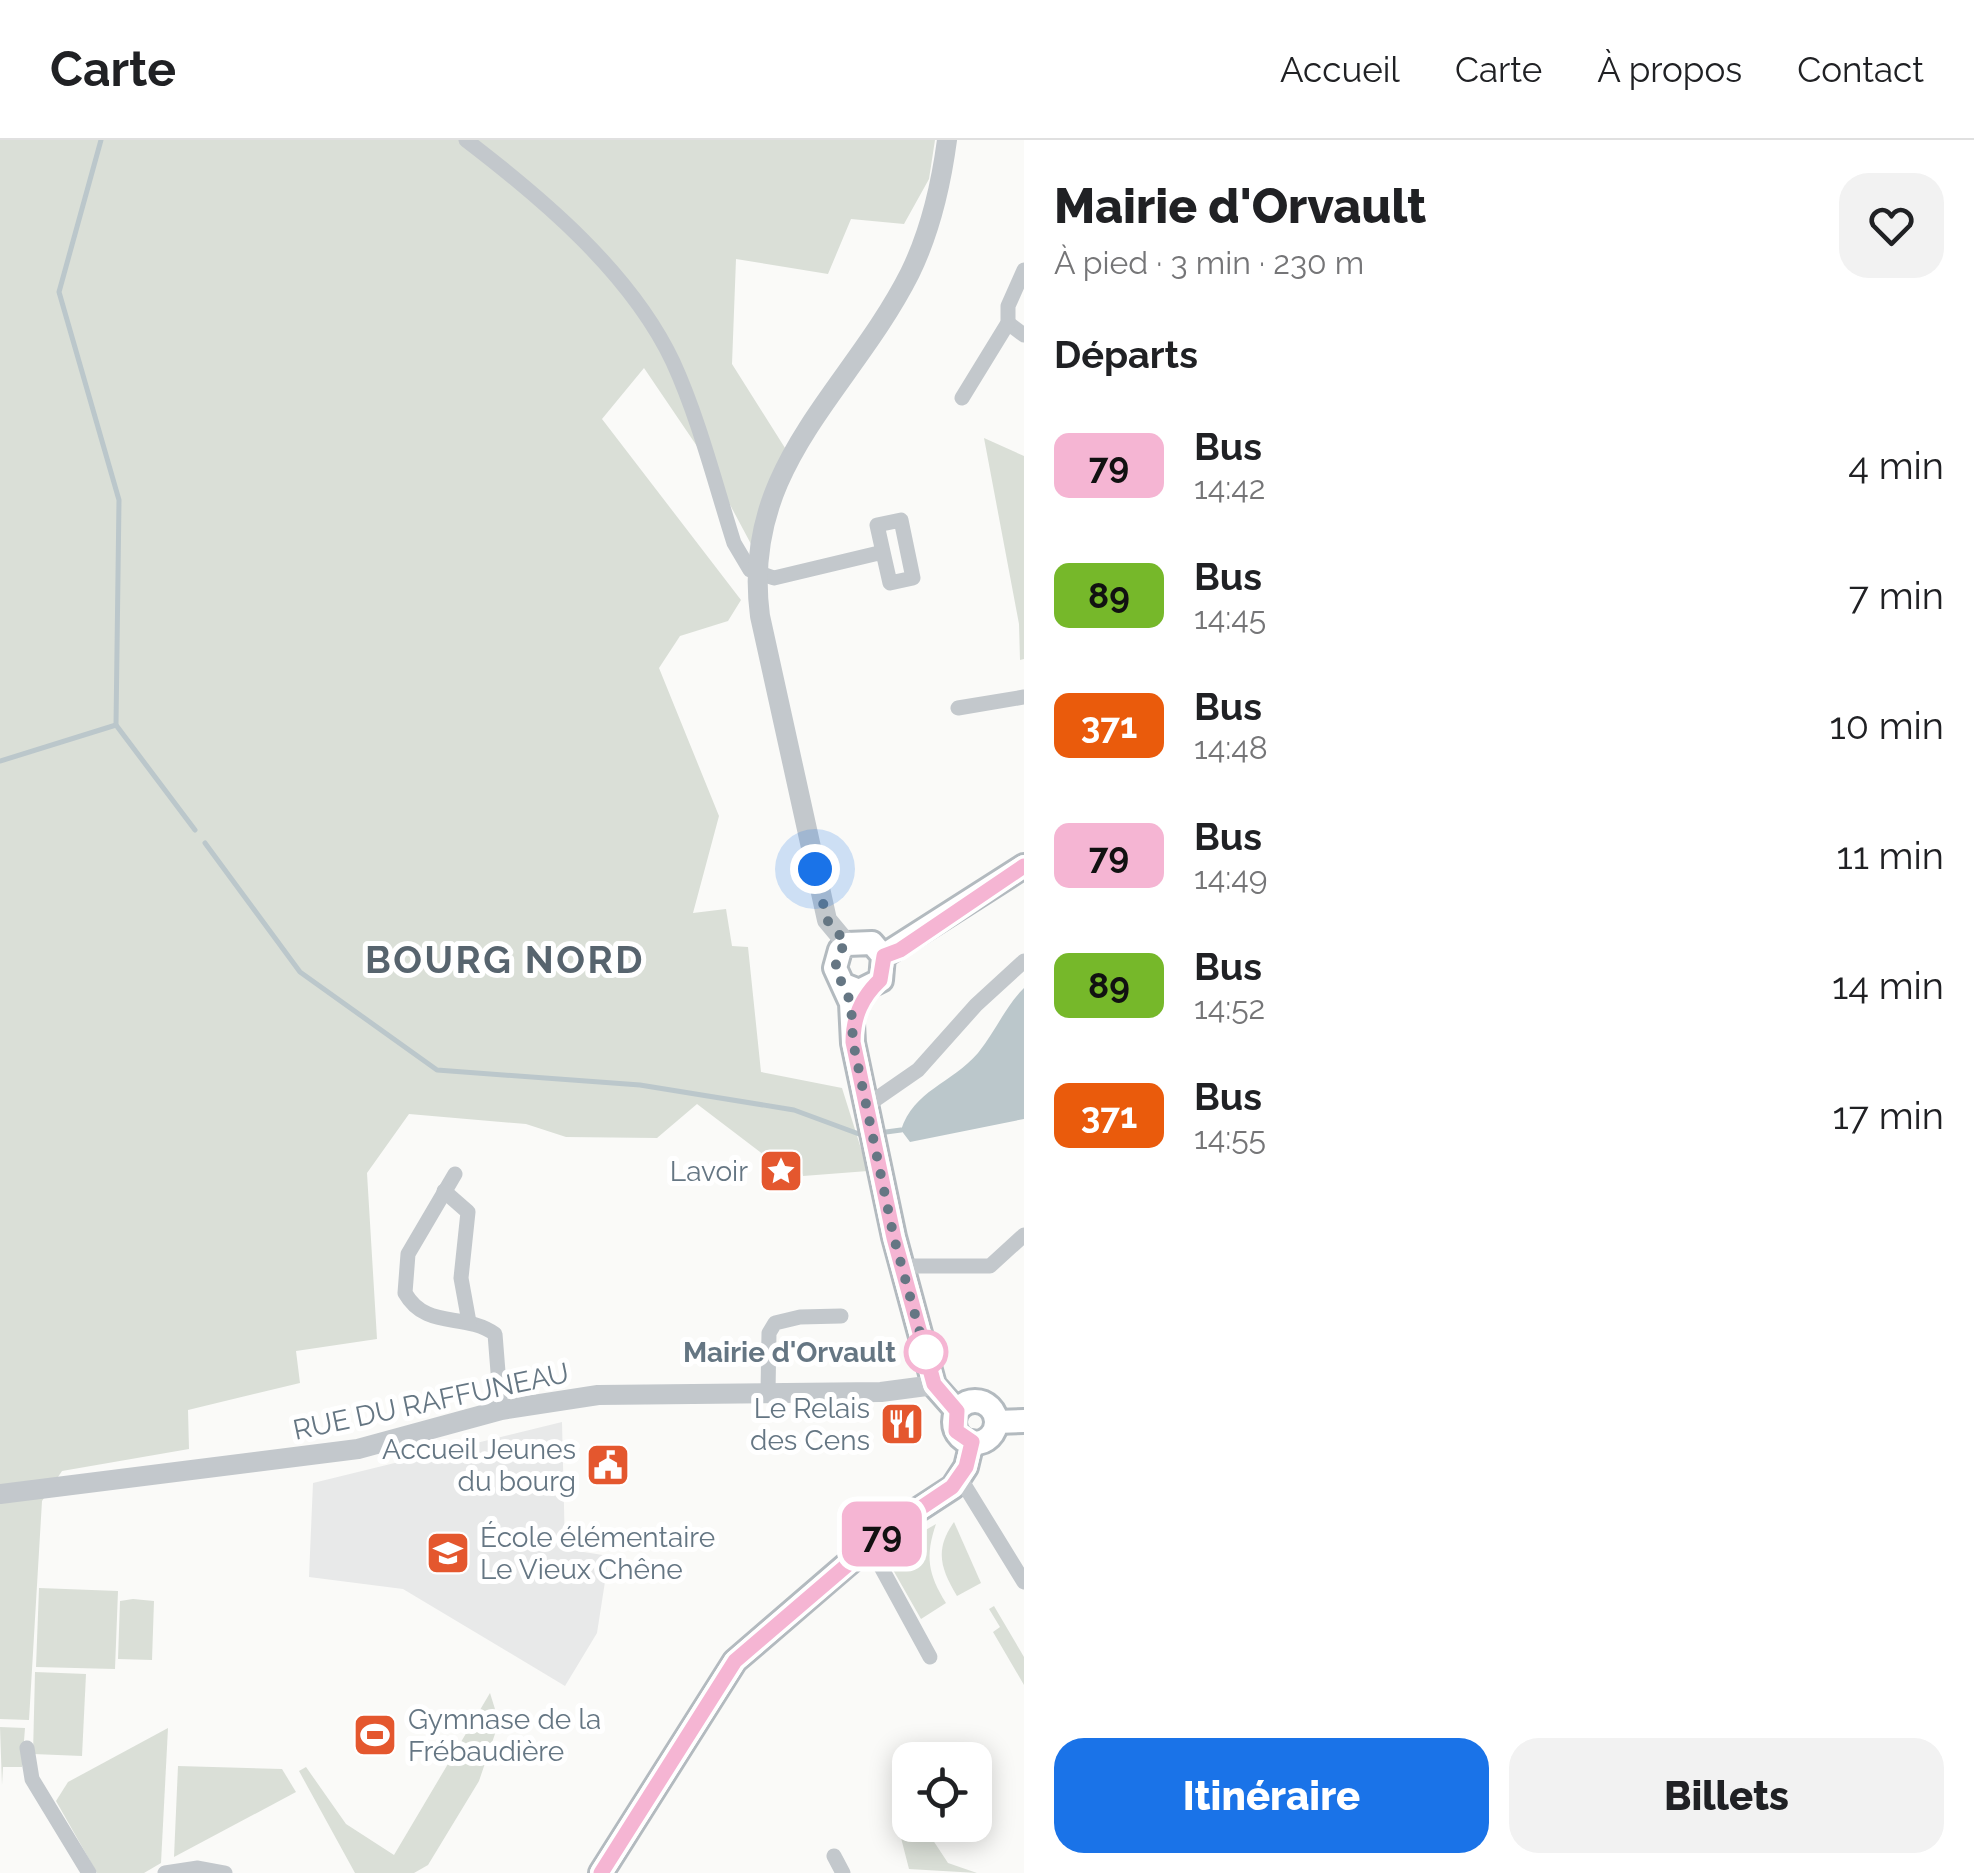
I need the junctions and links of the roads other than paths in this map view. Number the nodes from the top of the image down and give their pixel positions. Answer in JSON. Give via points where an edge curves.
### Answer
{"nodes":[{"id":1,"x":466,"y":140,"type":"edge"},
{"id":2,"x":948,"y":140,"type":"edge"},
{"id":3,"x":1024,"y":270,"type":"edge"},
{"id":4,"x":1008,"y":323,"type":"junction"},
{"id":5,"x":1024,"y":335,"type":"edge"},
{"id":6,"x":962,"y":398,"type":"dead end"},
{"id":7,"x":883,"y":552,"type":"dead end"},
{"id":8,"x":758,"y":574,"type":"junction"},
{"id":9,"x":1024,"y":698,"type":"edge"},
{"id":10,"x":958,"y":708,"type":"dead end"},
{"id":11,"x":1024,"y":866,"type":"edge"},
{"id":12,"x":847,"y":944,"type":"junction"},
{"id":13,"x":884,"y":956,"type":"junction"},
{"id":14,"x":1024,"y":961,"type":"edge"},
{"id":15,"x":856,"y":987,"type":"junction"},
{"id":16,"x":870,"y":1123,"type":"junction"},
{"id":17,"x":454,"y":1174,"type":"dead end"},
{"id":18,"x":444,"y":1191,"type":"junction"},
{"id":19,"x":1024,"y":1235,"type":"edge"},
{"id":20,"x":904,"y":1266,"type":"junction"},
{"id":21,"x":841,"y":1316,"type":"dead end"},
{"id":22,"x":469,"y":1322,"type":"junction"},
{"id":23,"x":934,"y":1384,"type":"junction"},
{"id":24,"x":768,"y":1392,"type":"junction"},
{"id":25,"x":501,"y":1410,"type":"junction"},
{"id":26,"x":957,"y":1411,"type":"junction"},
{"id":27,"x":1024,"y":1420,"type":"edge"},
{"id":28,"x":996,"y":1422,"type":"junction"},
{"id":29,"x":972,"y":1442,"type":"junction"},
{"id":30,"x":960,"y":1478,"type":"junction"},
{"id":31,"x":0,"y":1494,"type":"edge"},
{"id":32,"x":869,"y":1545,"type":"junction"},
{"id":33,"x":1024,"y":1582,"type":"edge"},
{"id":34,"x":930,"y":1657,"type":"dead end"},
{"id":35,"x":27,"y":1748,"type":"dead end"},
{"id":36,"x":834,"y":1856,"type":"dead end"},
{"id":37,"x":89,"y":1873,"type":"edge"},
{"id":38,"x":164,"y":1873,"type":"edge"},
{"id":39,"x":225,"y":1873,"type":"edge"},
{"id":40,"x":601,"y":1873,"type":"edge"},
{"id":41,"x":844,"y":1873,"type":"edge"}],
"edges":[{"from":1,"to":8,"type":"street","via":[[593,253],[642,312],[672,360],[740,556]]},
{"from":2,"to":8,"type":"street","via":[[910,273],[788,458],[764,526]]},
{"from":3,"to":4,"type":"street"},
{"from":4,"to":5,"type":"street"},
{"from":4,"to":6,"type":"street"},
{"from":7,"to":8,"type":"street","via":[[774,578]]},
{"from":8,"to":12,"type":"street","via":[[760,616],[827,920]]},
{"from":9,"to":10,"type":"street"},
{"from":11,"to":13,"type":"main road"},
{"from":12,"to":13,"type":"main road","via":[[864,940]]},
{"from":12,"to":15,"type":"main road","via":[[836,959],[838,978]]},
{"from":13,"to":15,"type":"main road","via":[[880,980]]},
{"from":14,"to":16,"type":"street","via":[[976,1004]]},
{"from":15,"to":16,"type":"main road","via":[[853,1020]]},
{"from":16,"to":20,"type":"main road"},
{"from":17,"to":18,"type":"street"},
{"from":18,"to":22,"type":"street","via":[[468,1212],[461,1278]]},
{"from":18,"to":22,"type":"street","via":[[408,1254],[404,1292],[431,1318]]},
{"from":19,"to":20,"type":"street","via":[[990,1266]]},
{"from":20,"to":23,"type":"main road"},
{"from":21,"to":24,"type":"street","via":[[775,1323]]},
{"from":22,"to":25,"type":"street","via":[[495,1334]]},
{"from":23,"to":24,"type":"street","name":"RUE DU RAFFUNEAU","via":[[881,1392]]},
{"from":23,"to":26,"type":"main road"},
{"from":24,"to":25,"type":"street","name":"RUE DU RAFFUNEAU","via":[[598,1394]]},
{"from":25,"to":31,"type":"street","name":"RUE DU RAFFUNEAU","via":[[358,1449]]},
{"from":26,"to":28,"type":"main road","via":[[969,1402],[984,1403]]},
{"from":26,"to":29,"type":"main road","via":[[956,1431]]},
{"from":27,"to":28,"type":"main road"},
{"from":28,"to":29,"type":"main road","via":[[988,1438]]},
{"from":29,"to":30,"type":"main road"},
{"from":30,"to":32,"type":"main road"},
{"from":30,"to":33,"type":"street"},
{"from":32,"to":34,"type":"street"},
{"from":32,"to":40,"type":"main road","via":[[735,1661]]},
{"from":35,"to":37,"type":"street","via":[[32,1780]]},
{"from":36,"to":41,"type":"street"},
{"from":38,"to":39,"type":"street"}]}
